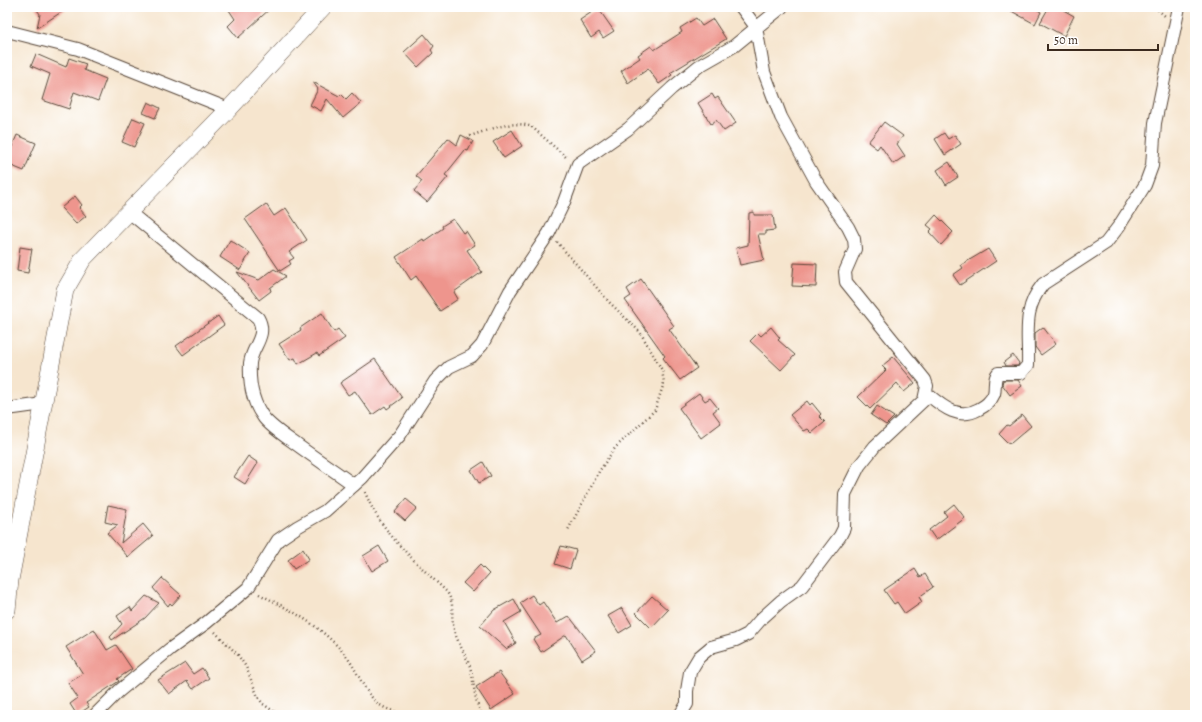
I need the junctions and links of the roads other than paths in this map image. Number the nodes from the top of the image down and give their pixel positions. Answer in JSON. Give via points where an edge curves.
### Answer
{"nodes":[{"id":1,"x":323,"y":7,"type":"edge"},
{"id":2,"x":741,"y":7,"type":"edge"},
{"id":3,"x":782,"y":7,"type":"edge"},
{"id":4,"x":1179,"y":7,"type":"edge"},
{"id":5,"x":756,"y":27,"type":"junction"},
{"id":6,"x":7,"y":31,"type":"edge"},
{"id":7,"x":229,"y":109,"type":"junction"},
{"id":8,"x":129,"y":212,"type":"junction"},
{"id":9,"x":926,"y":393,"type":"junction"},
{"id":10,"x":43,"y":404,"type":"junction"},
{"id":11,"x":7,"y":409,"type":"edge"},
{"id":12,"x":358,"y":482,"type":"junction"},
{"id":13,"x":8,"y":580,"type":"edge"},
{"id":14,"x":7,"y":610,"type":"edge"},
{"id":15,"x":94,"y":715,"type":"edge"},
{"id":16,"x":680,"y":715,"type":"edge"}],
"edges":[{"from":1,"to":7,"type":"main road"},
{"from":2,"to":5,"type":"street"},
{"from":3,"to":5,"type":"street"},
{"from":4,"to":9,"type":"street","via":[[1155,123],[1152,166],[1145,185],[1120,226],[1106,243],[1043,284],[1036,293],[1028,314],[1026,370],[1021,373],[998,373],[994,377],[994,395],[986,405],[972,413],[962,414],[947,410]]},
{"from":5,"to":9,"type":"street","via":[[764,72],[781,117],[816,181],[854,239],[855,249],[845,272],[846,282],[924,380],[927,386]]},
{"from":5,"to":12,"type":"street","via":[[734,46],[699,66],[628,129],[578,164],[549,233],[510,291],[482,345],[472,356],[449,367],[435,381],[400,435]]},
{"from":6,"to":7,"type":"street","via":[[78,49]]},
{"from":7,"to":8,"type":"main road"},
{"from":8,"to":10,"type":"main road","via":[[83,259],[65,290]]},
{"from":8,"to":12,"type":"street","via":[[258,318],[262,325],[262,333],[251,358],[249,380],[255,403],[264,418],[282,434]]},
{"from":9,"to":16,"type":"street","via":[[924,400],[875,446],[859,466],[846,494],[844,528],[802,586],[776,606],[748,634],[711,647],[699,657],[690,672],[687,704]]},
{"from":10,"to":11,"type":"street"},
{"from":10,"to":13,"type":"main road"},
{"from":12,"to":15,"type":"street","via":[[325,511],[278,540],[248,588],[119,691]]},
{"from":13,"to":14,"type":"main road"}]}
